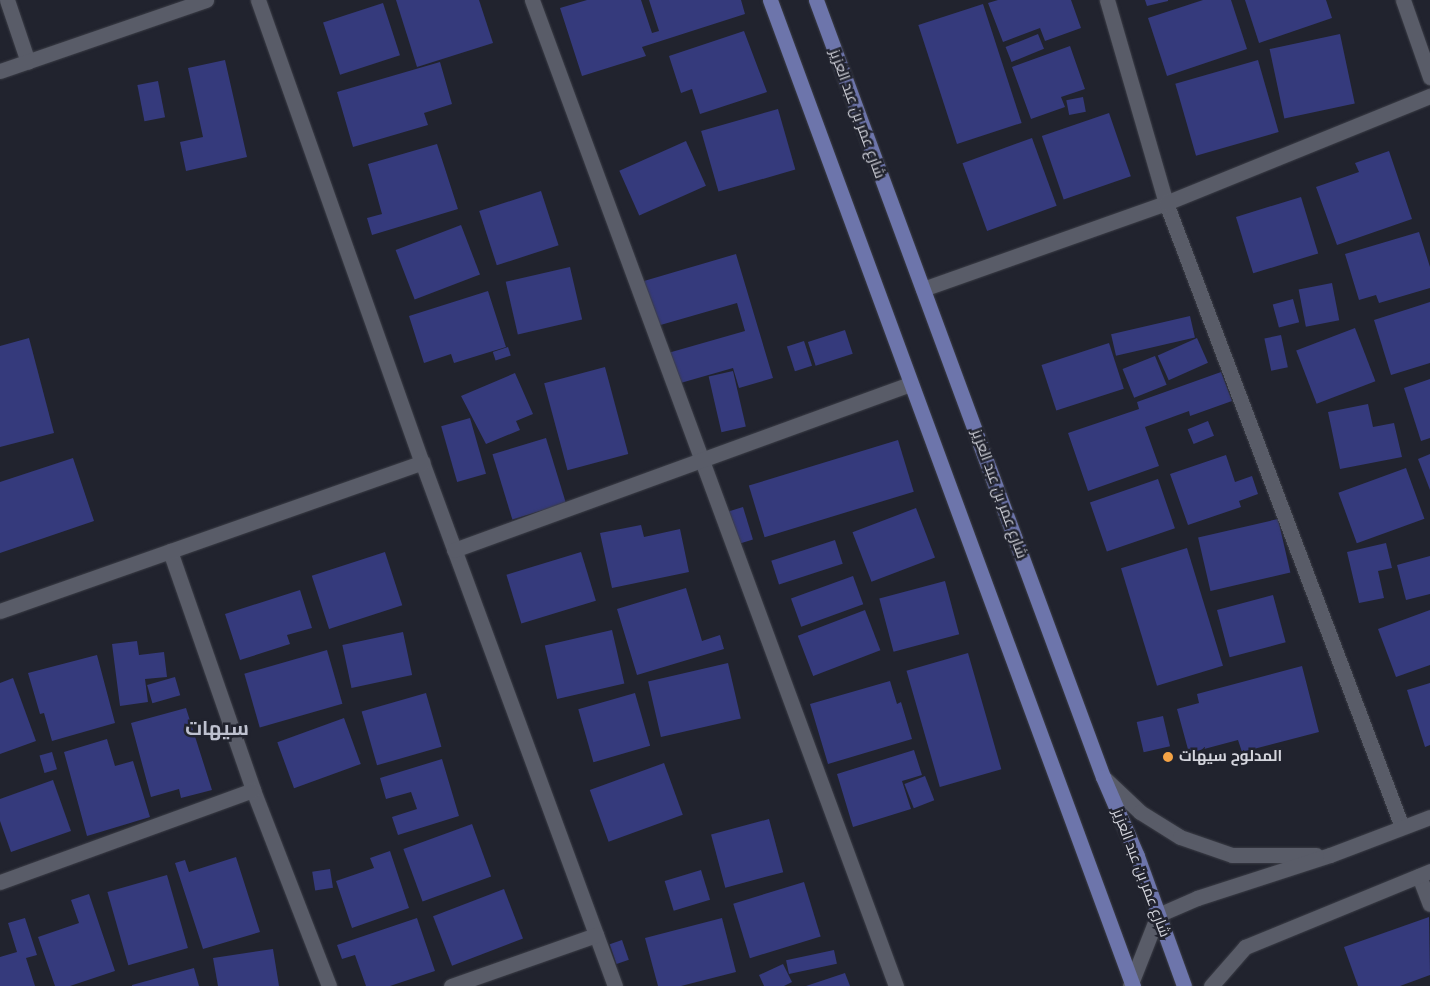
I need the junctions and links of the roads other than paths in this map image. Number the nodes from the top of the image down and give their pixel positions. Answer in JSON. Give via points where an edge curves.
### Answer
{"nodes":[{"id":1,"x":7,"y":0,"type":"edge"},
{"id":2,"x":206,"y":0,"type":"edge"},
{"id":3,"x":258,"y":0,"type":"edge"},
{"id":4,"x":532,"y":0,"type":"edge"},
{"id":5,"x":770,"y":0,"type":"edge"},
{"id":6,"x":816,"y":0,"type":"edge"},
{"id":7,"x":1107,"y":0,"type":"edge"},
{"id":8,"x":1403,"y":0,"type":"edge"},
{"id":9,"x":28,"y":62,"type":"junction"},
{"id":10,"x":0,"y":72,"type":"edge"},
{"id":11,"x":1430,"y":77,"type":"edge"},
{"id":12,"x":1430,"y":96,"type":"edge"},
{"id":13,"x":1166,"y":203,"type":"junction"},
{"id":14,"x":924,"y":289,"type":"junction"},
{"id":15,"x":910,"y":384,"type":"junction"},
{"id":16,"x":702,"y":460,"type":"junction"},
{"id":17,"x":422,"y":462,"type":"junction"},
{"id":18,"x":454,"y":550,"type":"junction"},
{"id":19,"x":170,"y":551,"type":"junction"},
{"id":20,"x":0,"y":610,"type":"edge"},
{"id":21,"x":1103,"y":777,"type":"junction"},
{"id":22,"x":253,"y":790,"type":"junction"},
{"id":23,"x":1430,"y":817,"type":"edge"},
{"id":24,"x":1402,"y":827,"type":"junction"},
{"id":25,"x":1330,"y":855,"type":"junction"},
{"id":26,"x":1425,"y":874,"type":"edge"},
{"id":27,"x":0,"y":882,"type":"edge"},
{"id":28,"x":1430,"y":904,"type":"edge"},
{"id":29,"x":1158,"y":915,"type":"junction"},
{"id":30,"x":596,"y":935,"type":"junction"},
{"id":31,"x":1131,"y":985,"type":"edge"},
{"id":32,"x":329,"y":986,"type":"edge"},
{"id":33,"x":450,"y":986,"type":"edge"},
{"id":34,"x":615,"y":986,"type":"edge"},
{"id":35,"x":896,"y":986,"type":"edge"},
{"id":36,"x":1184,"y":986,"type":"edge"},
{"id":37,"x":1212,"y":986,"type":"edge"}],
"edges":[{"from":1,"to":9,"type":"street"},
{"from":2,"to":9,"type":"street"},
{"from":3,"to":17,"type":"street"},
{"from":4,"to":16,"type":"street"},
{"from":5,"to":15,"type":"main road"},
{"from":6,"to":14,"type":"main road","name":"شارع عمر بن عبد العزيز"},
{"from":7,"to":13,"type":"street"},
{"from":8,"to":11,"type":"street"},
{"from":9,"to":10,"type":"street"},
{"from":12,"to":13,"type":"street"},
{"from":13,"to":14,"type":"street"},
{"from":13,"to":24,"type":"street"},
{"from":14,"to":21,"type":"main road","name":"شارع عمر بن عبد العزيز"},
{"from":15,"to":16,"type":"street"},
{"from":15,"to":31,"type":"main road"},
{"from":16,"to":18,"type":"street"},
{"from":16,"to":35,"type":"street"},
{"from":17,"to":18,"type":"street"},
{"from":17,"to":19,"type":"street"},
{"from":18,"to":30,"type":"street"},
{"from":19,"to":20,"type":"street"},
{"from":19,"to":22,"type":"street"},
{"from":21,"to":25,"type":"street","via":[[1140,812],[1180,837],[1232,855]]},
{"from":21,"to":29,"type":"main road","name":"شارع عمر بن عبد العزيز"},
{"from":22,"to":27,"type":"street"},
{"from":22,"to":32,"type":"street"},
{"from":23,"to":24,"type":"street"},
{"from":24,"to":25,"type":"street"},
{"from":25,"to":29,"type":"street","via":[[1197,898]]},
{"from":26,"to":28,"type":"street"},
{"from":26,"to":37,"type":"street","via":[[1245,947]]},
{"from":29,"to":31,"type":"street"},
{"from":29,"to":36,"type":"main road","name":"شارع عمر بن عبد العزيز"},
{"from":30,"to":33,"type":"street"},
{"from":30,"to":34,"type":"street"}]}
